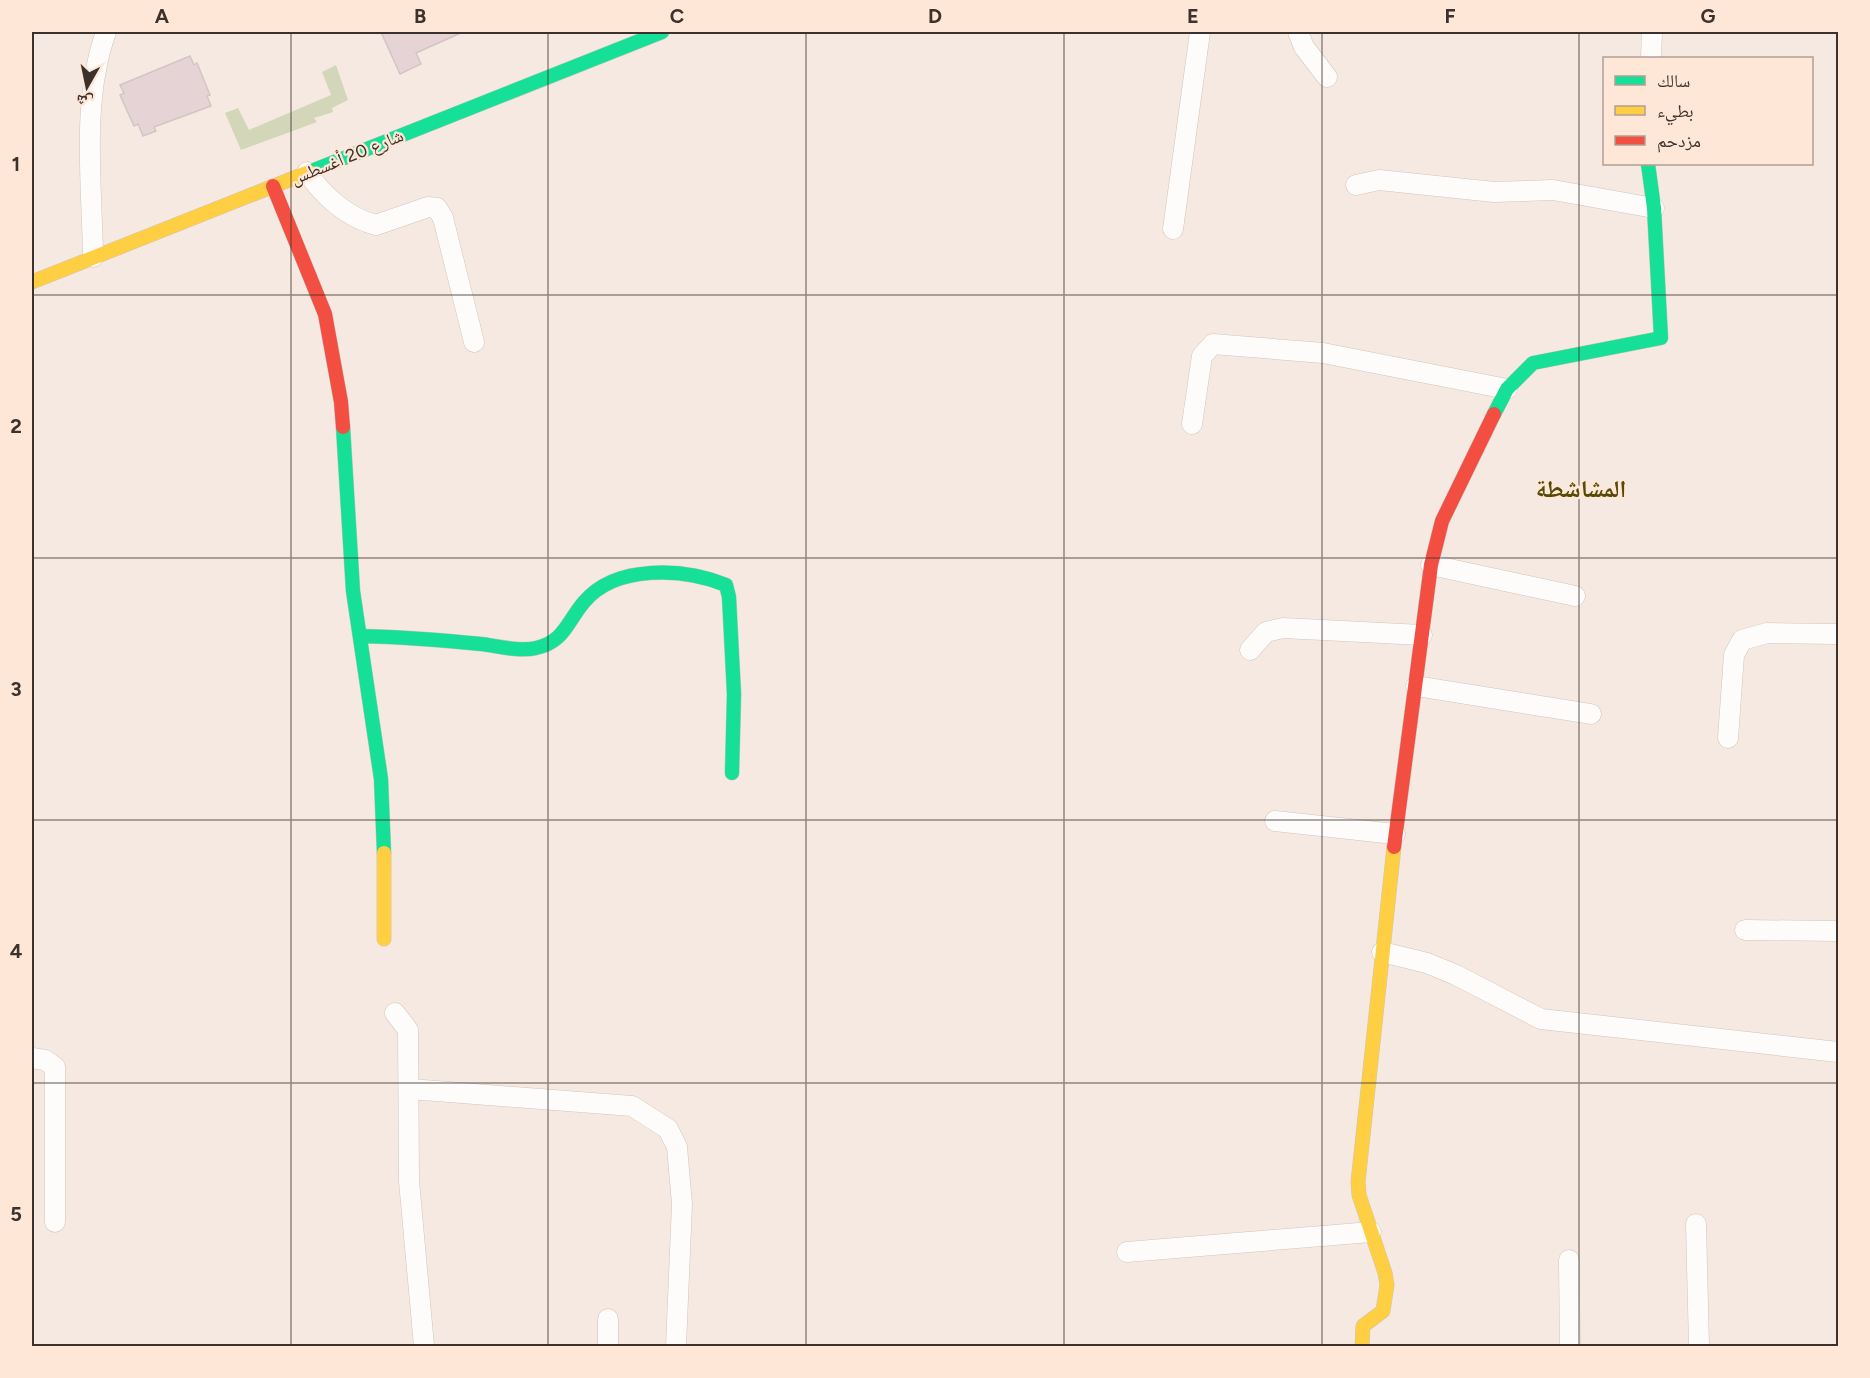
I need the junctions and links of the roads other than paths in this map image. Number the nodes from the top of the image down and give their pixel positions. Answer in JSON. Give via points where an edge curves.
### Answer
{"nodes":[{"id":1,"x":106,"y":32,"type":"edge"},
{"id":2,"x":662,"y":32,"type":"edge"},
{"id":3,"x":1200,"y":32,"type":"edge"},
{"id":4,"x":1298,"y":32,"type":"edge"},
{"id":5,"x":1649,"y":33,"type":"edge"},
{"id":6,"x":1651,"y":57,"type":"edge"},
{"id":7,"x":1327,"y":77,"type":"dead end"},
{"id":8,"x":1648,"y":165,"type":"edge"},
{"id":9,"x":307,"y":172,"type":"junction"},
{"id":10,"x":1356,"y":185,"type":"dead end"},
{"id":11,"x":273,"y":186,"type":"junction"},
{"id":12,"x":1654,"y":208,"type":"junction"},
{"id":13,"x":1173,"y":229,"type":"dead end"},
{"id":14,"x":93,"y":257,"type":"junction"},
{"id":15,"x":32,"y":282,"type":"edge"},
{"id":16,"x":474,"y":342,"type":"dead end"},
{"id":17,"x":1507,"y":389,"type":"junction"},
{"id":18,"x":1192,"y":424,"type":"dead end"},
{"id":19,"x":1431,"y":565,"type":"junction"},
{"id":20,"x":1575,"y":596,"type":"dead end"},
{"id":21,"x":1839,"y":634,"type":"edge"},
{"id":22,"x":1422,"y":635,"type":"junction"},
{"id":23,"x":362,"y":636,"type":"junction"},
{"id":24,"x":1250,"y":650,"type":"dead end"},
{"id":25,"x":1416,"y":686,"type":"junction"},
{"id":26,"x":1591,"y":714,"type":"dead end"},
{"id":27,"x":1728,"y":738,"type":"dead end"},
{"id":28,"x":732,"y":773,"type":"dead end"},
{"id":29,"x":1275,"y":821,"type":"dead end"},
{"id":30,"x":1395,"y":834,"type":"junction"},
{"id":31,"x":1745,"y":930,"type":"dead end"},
{"id":32,"x":1839,"y":931,"type":"edge"},
{"id":33,"x":384,"y":939,"type":"dead end"},
{"id":34,"x":1382,"y":952,"type":"junction"},
{"id":35,"x":395,"y":1013,"type":"dead end"},
{"id":36,"x":1839,"y":1052,"type":"edge"},
{"id":37,"x":32,"y":1058,"type":"edge"},
{"id":38,"x":410,"y":1089,"type":"junction"},
{"id":39,"x":55,"y":1222,"type":"dead end"},
{"id":40,"x":1696,"y":1224,"type":"dead end"},
{"id":41,"x":1371,"y":1232,"type":"junction"},
{"id":42,"x":1127,"y":1252,"type":"dead end"},
{"id":43,"x":1569,"y":1260,"type":"dead end"},
{"id":44,"x":608,"y":1319,"type":"dead end"},
{"id":45,"x":424,"y":1347,"type":"edge"},
{"id":46,"x":608,"y":1347,"type":"edge"},
{"id":47,"x":676,"y":1347,"type":"edge"},
{"id":48,"x":1362,"y":1347,"type":"edge"},
{"id":49,"x":1569,"y":1347,"type":"edge"},
{"id":50,"x":1699,"y":1347,"type":"edge"}],
"edges":[{"from":1,"to":14,"type":"street","via":[[98,57],[91,120]]},
{"from":2,"to":9,"type":"street","name":"شارع 20 أغسطس"},
{"from":3,"to":13,"type":"street"},
{"from":4,"to":7,"type":"street","via":[[1304,47]]},
{"from":5,"to":6,"type":"street"},
{"from":8,"to":12,"type":"street"},
{"from":9,"to":11,"type":"street","name":"شارع 20 أغسطس"},
{"from":9,"to":16,"type":"street","via":[[325,194],[367,223],[376,225],[428,207],[437,208],[443,218]]},
{"from":10,"to":12,"type":"street","via":[[1379,180],[1494,192],[1553,190]]},
{"from":11,"to":14,"type":"street","name":"شارع 20 أغسطس"},
{"from":11,"to":23,"type":"street","via":[[325,315],[341,402],[353,591]]},
{"from":12,"to":17,"type":"street","via":[[1661,338],[1533,363]]},
{"from":14,"to":15,"type":"street","name":"شارع 20 أغسطس"},
{"from":17,"to":18,"type":"street","via":[[1323,353],[1213,344],[1202,356]]},
{"from":17,"to":19,"type":"street","via":[[1456,488],[1442,521]]},
{"from":19,"to":20,"type":"street"},
{"from":19,"to":22,"type":"street"},
{"from":21,"to":27,"type":"street","via":[[1767,633],[1742,640],[1734,655]]},
{"from":22,"to":24,"type":"street","via":[[1283,628],[1266,632]]},
{"from":22,"to":25,"type":"street"},
{"from":23,"to":28,"type":"street","via":[[544,648],[567,633],[592,593],[613,581],[661,574],[711,577],[726,585],[729,597],[734,694]]},
{"from":23,"to":33,"type":"street","via":[[381,779],[386,877]]},
{"from":25,"to":26,"type":"street"},
{"from":25,"to":30,"type":"street"},
{"from":29,"to":30,"type":"street"},
{"from":30,"to":34,"type":"street"},
{"from":31,"to":32,"type":"street"},
{"from":34,"to":36,"type":"street","via":[[1456,975],[1541,1019]]},
{"from":34,"to":41,"type":"street","via":[[1358,1182]]},
{"from":35,"to":38,"type":"street","via":[[408,1030]]},
{"from":37,"to":39,"type":"street","via":[[55,1067]]},
{"from":38,"to":45,"type":"street","via":[[409,1181]]},
{"from":38,"to":47,"type":"street","via":[[632,1106],[668,1129],[677,1147],[682,1204]]},
{"from":40,"to":50,"type":"street"},
{"from":41,"to":42,"type":"street"},
{"from":41,"to":48,"type":"street","via":[[1387,1285],[1383,1311],[1363,1326]]},
{"from":43,"to":49,"type":"street"},
{"from":44,"to":46,"type":"street"}]}
